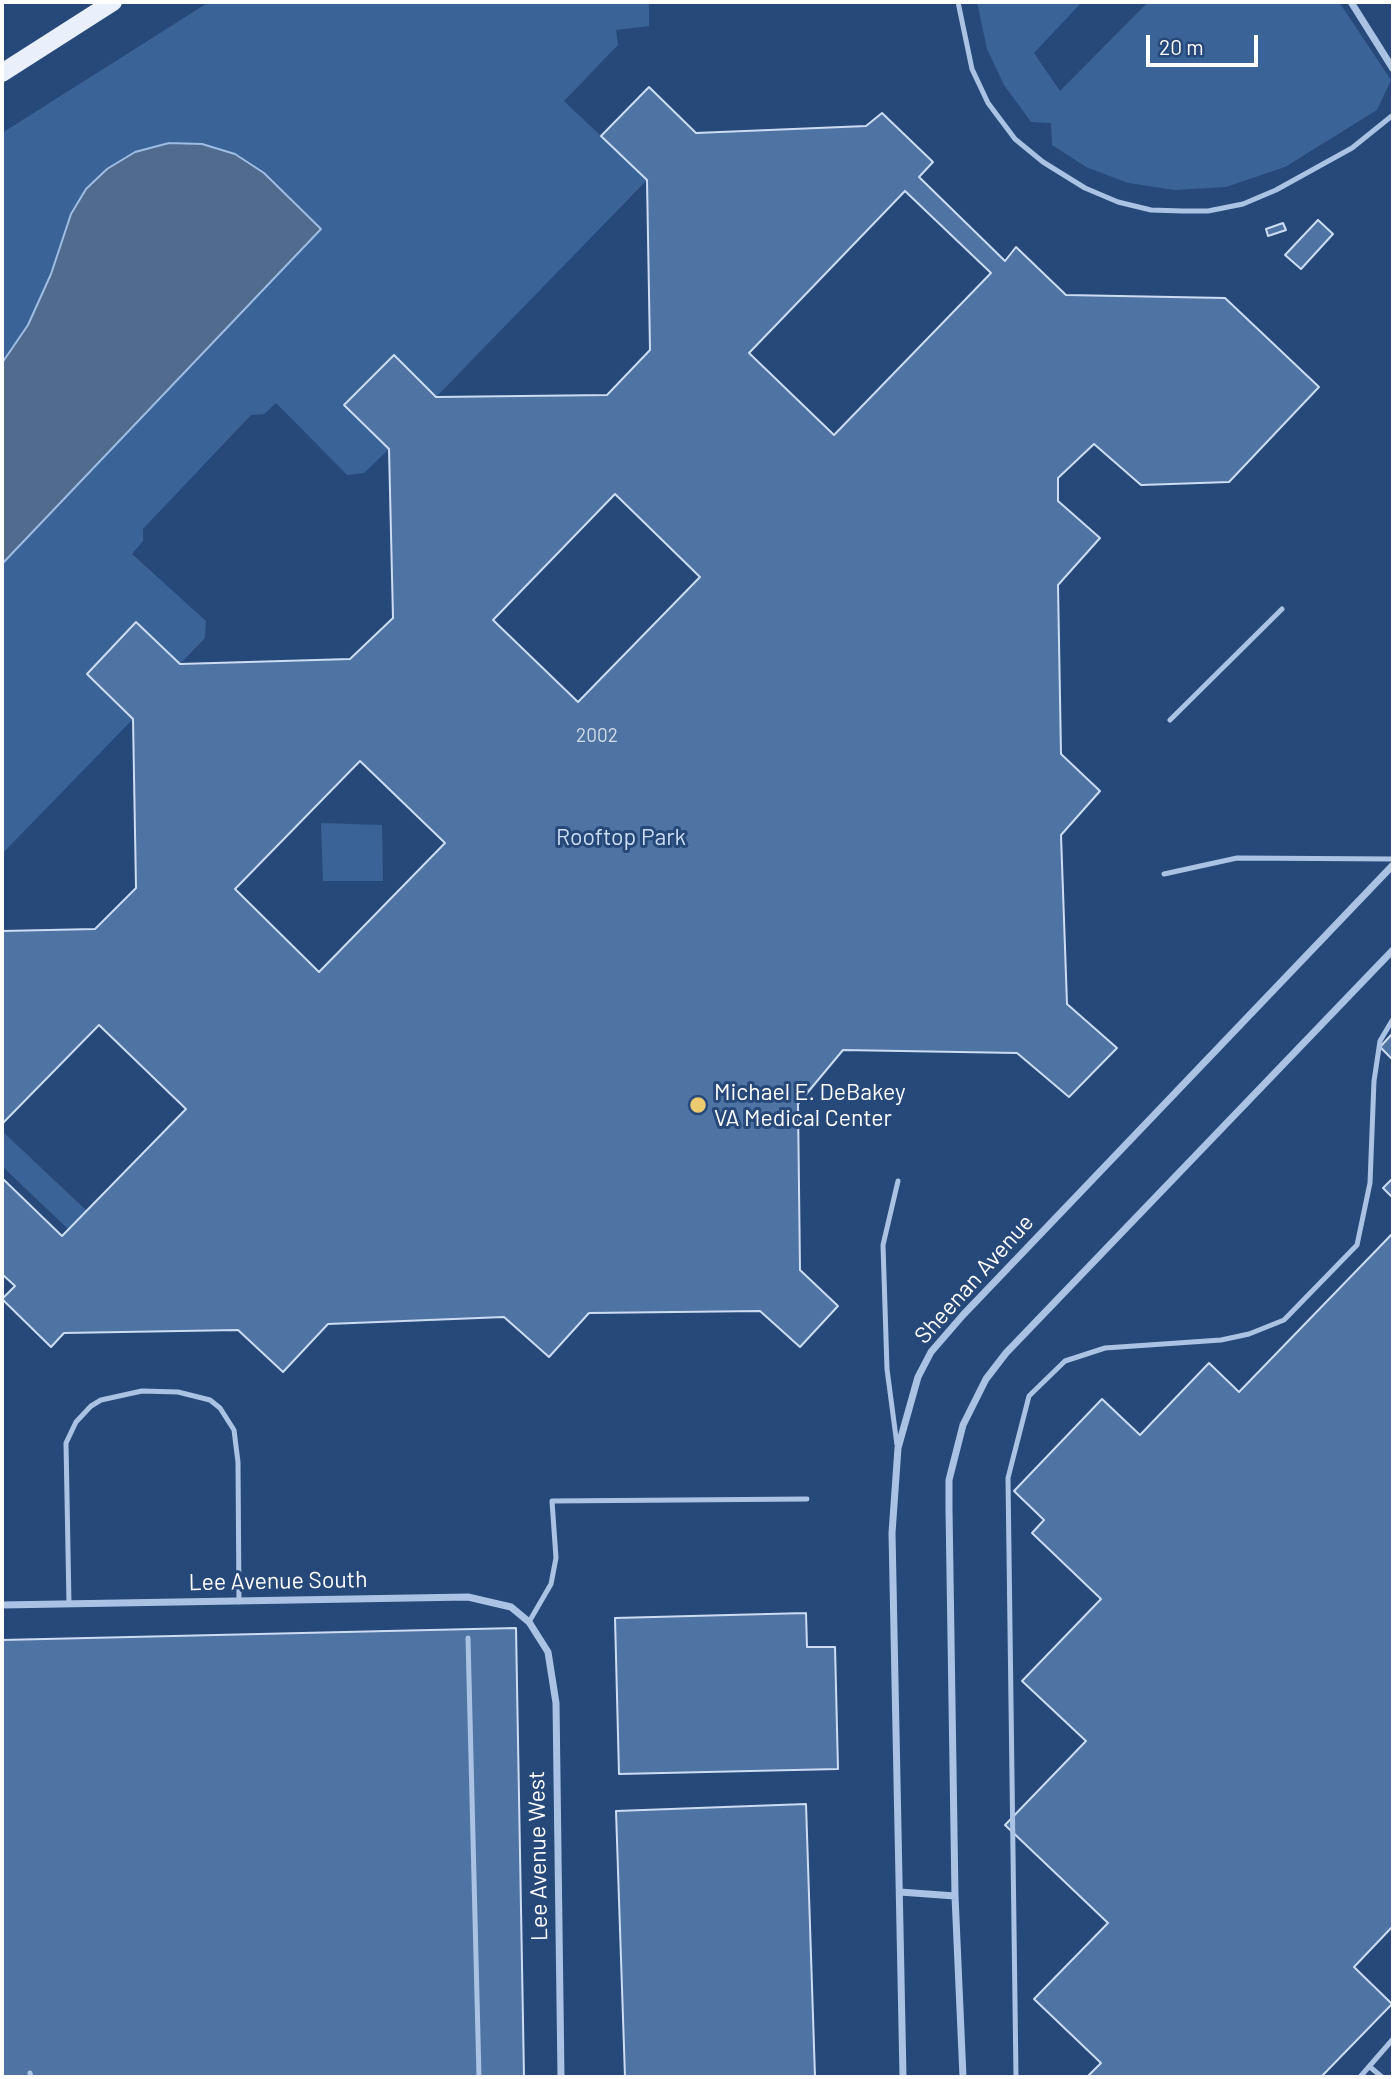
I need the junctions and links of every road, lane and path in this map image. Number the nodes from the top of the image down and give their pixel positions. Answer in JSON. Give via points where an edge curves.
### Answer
{"nodes":[{"id":1,"x":113,"y":2,"type":"edge"},
{"id":2,"x":958,"y":2,"type":"edge"},
{"id":3,"x":1351,"y":2,"type":"edge"},
{"id":4,"x":1393,"y":69,"type":"edge"},
{"id":5,"x":2,"y":73,"type":"edge"},
{"id":6,"x":1393,"y":115,"type":"edge"},
{"id":7,"x":1282,"y":610,"type":"dead end"},
{"id":8,"x":1170,"y":720,"type":"dead end"},
{"id":9,"x":1393,"y":859,"type":"edge"},
{"id":10,"x":1393,"y":865,"type":"edge"},
{"id":11,"x":1164,"y":874,"type":"dead end"},
{"id":12,"x":1393,"y":950,"type":"edge"},
{"id":13,"x":1393,"y":1019,"type":"edge"},
{"id":14,"x":898,"y":1181,"type":"dead end"},
{"id":15,"x":898,"y":1448,"type":"junction"},
{"id":16,"x":807,"y":1499,"type":"dead end"},
{"id":17,"x":239,"y":1602,"type":"junction"},
{"id":18,"x":69,"y":1604,"type":"junction"},
{"id":19,"x":2,"y":1605,"type":"edge"},
{"id":20,"x":529,"y":1622,"type":"junction"},
{"id":21,"x":541,"y":1636,"type":"joint"},
{"id":22,"x":468,"y":1637,"type":"dead end"},
{"id":23,"x":900,"y":1892,"type":"junction"},
{"id":24,"x":956,"y":1896,"type":"junction"},
{"id":25,"x":1393,"y":2039,"type":"edge"},
{"id":26,"x":1370,"y":2067,"type":"junction"},
{"id":27,"x":479,"y":2077,"type":"edge"},
{"id":28,"x":561,"y":2077,"type":"edge"},
{"id":29,"x":903,"y":2077,"type":"edge"},
{"id":30,"x":963,"y":2077,"type":"edge"},
{"id":31,"x":1016,"y":2077,"type":"edge"},
{"id":32,"x":1360,"y":2077,"type":"edge"},
{"id":33,"x":1382,"y":2077,"type":"edge"}],
"edges":[{"from":1,"to":5,"type":"main road"},
{"from":2,"to":6,"type":"lane","via":[[972,69],[988,103],[1015,139],[1085,188],[1118,202],[1182,211],[1243,204],[1352,148]]},
{"from":3,"to":4,"type":"street"},
{"from":7,"to":8,"type":"lane"},
{"from":9,"to":11,"type":"lane","via":[[1237,858]]},
{"from":10,"to":15,"type":"street","name":"Sheenan Avenue","via":[[963,1314],[931,1352],[918,1377]]},
{"from":12,"to":24,"type":"street","via":[[1006,1353],[972,1402],[949,1480]]},
{"from":13,"to":31,"type":"lane","via":[[1380,1041],[1370,1183],[1357,1245],[1284,1320],[1221,1340],[1105,1348],[1065,1361],[1030,1396],[1008,1478]]},
{"from":14,"to":15,"type":"lane","via":[[883,1256],[887,1369]]},
{"from":15,"to":23,"type":"street","name":"Sheenan Avenue","via":[[892,1533]]},
{"from":16,"to":20,"type":"lane","via":[[552,1501],[554,1571]]},
{"from":17,"to":18,"type":"street","name":"Lee Avenue South"},
{"from":17,"to":18,"type":"lane","via":[[234,1430],[210,1400],[178,1392],[142,1391],[91,1406],[66,1443]]},
{"from":17,"to":20,"type":"street","name":"Lee Avenue South","via":[[468,1597],[511,1607]]},
{"from":18,"to":19,"type":"street","name":"Lee Avenue South"},
{"from":20,"to":21,"type":"street","name":"Lee Avenue South"},
{"from":21,"to":28,"type":"street","name":"Lee Avenue West","via":[[553,1672],[556,1703]]},
{"from":22,"to":27,"type":"lane"},
{"from":23,"to":24,"type":"street"},
{"from":23,"to":29,"type":"street","name":"Sheenan Avenue"},
{"from":24,"to":30,"type":"street"},
{"from":25,"to":26,"type":"lane"},
{"from":26,"to":32,"type":"lane"},
{"from":26,"to":33,"type":"lane"}]}
